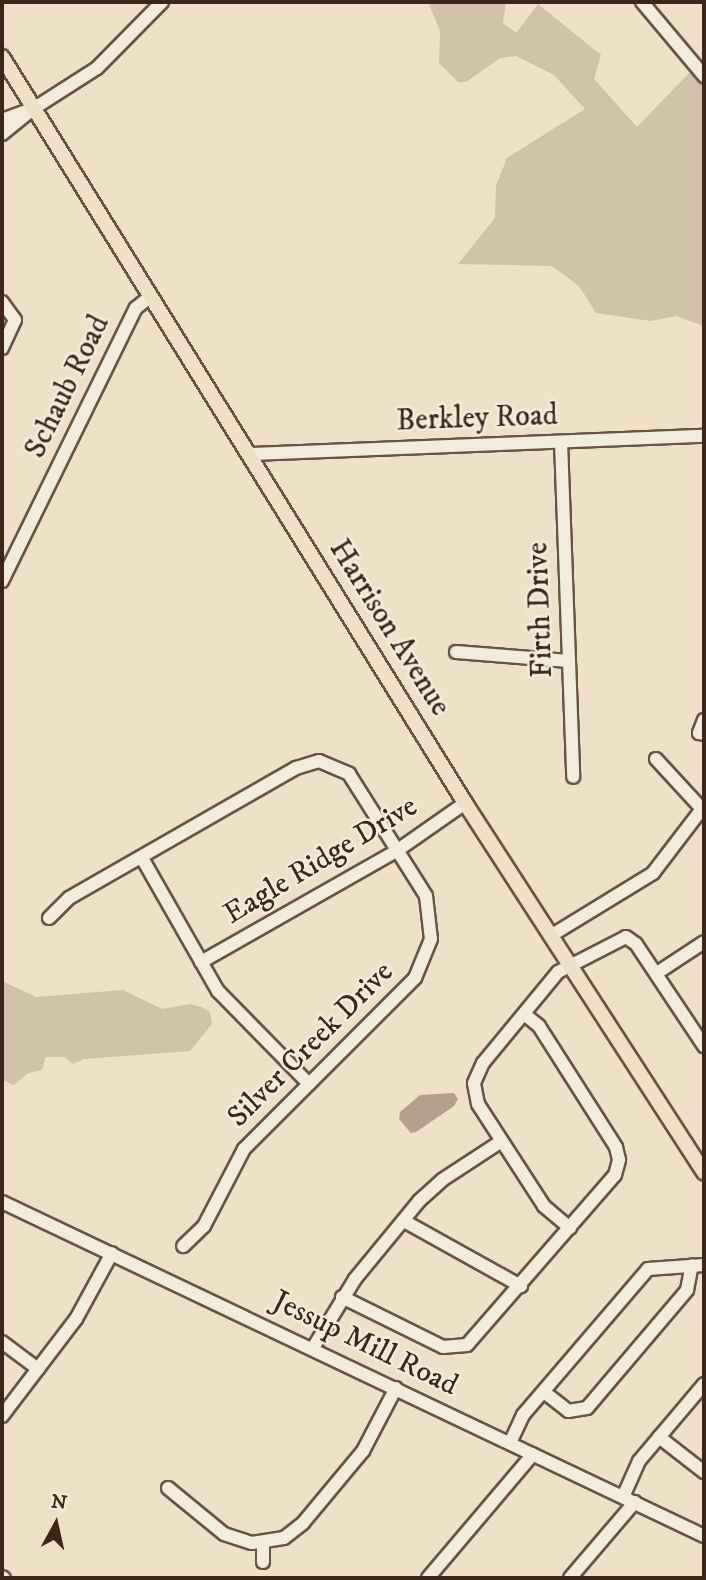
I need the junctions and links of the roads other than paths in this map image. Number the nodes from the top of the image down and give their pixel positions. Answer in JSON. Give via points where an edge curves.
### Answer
{"nodes":[{"id":1,"x":162,"y":2,"type":"edge"},
{"id":2,"x":642,"y":2,"type":"edge"},
{"id":3,"x":2,"y":57,"type":"edge"},
{"id":4,"x":704,"y":76,"type":"edge"},
{"id":5,"x":33,"y":109,"type":"junction"},
{"id":6,"x":2,"y":120,"type":"edge"},
{"id":7,"x":2,"y":134,"type":"edge"},
{"id":8,"x":151,"y":296,"type":"junction"},
{"id":9,"x":2,"y":302,"type":"edge"},
{"id":10,"x":2,"y":348,"type":"edge"},
{"id":11,"x":704,"y":436,"type":"edge"},
{"id":12,"x":561,"y":442,"type":"junction"},
{"id":13,"x":252,"y":454,"type":"junction"},
{"id":14,"x":2,"y":581,"type":"edge"},
{"id":15,"x":456,"y":652,"type":"dead end"},
{"id":16,"x":569,"y":661,"type":"junction"},
{"id":17,"x":704,"y":720,"type":"edge"},
{"id":18,"x":704,"y":734,"type":"edge"},
{"id":19,"x":656,"y":759,"type":"dead end"},
{"id":20,"x":573,"y":777,"type":"dead end"},
{"id":21,"x":466,"y":803,"type":"junction"},
{"id":22,"x":704,"y":810,"type":"edge"},
{"id":23,"x":398,"y":850,"type":"junction"},
{"id":24,"x":142,"y":858,"type":"junction"},
{"id":25,"x":49,"y":918,"type":"dead end"},
{"id":26,"x":552,"y":934,"type":"junction"},
{"id":27,"x":704,"y":943,"type":"edge"},
{"id":28,"x":201,"y":962,"type":"junction"},
{"id":29,"x":574,"y":965,"type":"junction"},
{"id":30,"x":657,"y":973,"type":"junction"},
{"id":31,"x":524,"y":1014,"type":"junction"},
{"id":32,"x":704,"y":1046,"type":"edge"},
{"id":33,"x":309,"y":1084,"type":"junction"},
{"id":34,"x":500,"y":1142,"type":"junction"},
{"id":35,"x":704,"y":1172,"type":"edge"},
{"id":36,"x":2,"y":1202,"type":"edge"},
{"id":37,"x":404,"y":1221,"type":"junction"},
{"id":38,"x":570,"y":1228,"type":"junction"},
{"id":39,"x":183,"y":1246,"type":"dead end"},
{"id":40,"x":111,"y":1253,"type":"junction"},
{"id":41,"x":698,"y":1265,"type":"edge"},
{"id":42,"x":521,"y":1286,"type":"junction"},
{"id":43,"x":342,"y":1297,"type":"junction"},
{"id":44,"x":2,"y":1342,"type":"edge"},
{"id":45,"x":313,"y":1348,"type":"junction"},
{"id":46,"x":38,"y":1369,"type":"junction"},
{"id":47,"x":704,"y":1384,"type":"edge"},
{"id":48,"x":396,"y":1388,"type":"junction"},
{"id":49,"x":544,"y":1392,"type":"junction"},
{"id":50,"x":2,"y":1416,"type":"edge"},
{"id":51,"x":659,"y":1437,"type":"junction"},
{"id":52,"x":510,"y":1443,"type":"junction"},
{"id":53,"x":533,"y":1454,"type":"junction"},
{"id":54,"x":704,"y":1472,"type":"edge"},
{"id":55,"x":168,"y":1488,"type":"dead end"},
{"id":56,"x":623,"y":1497,"type":"junction"},
{"id":57,"x":635,"y":1502,"type":"junction"},
{"id":58,"x":704,"y":1536,"type":"edge"},
{"id":59,"x":262,"y":1543,"type":"junction"},
{"id":60,"x":263,"y":1562,"type":"dead end"},
{"id":61,"x":428,"y":1578,"type":"edge"},
{"id":62,"x":570,"y":1578,"type":"edge"}],
"edges":[{"from":1,"to":5,"type":"street","via":[[97,68]]},
{"from":2,"to":4,"type":"street"},
{"from":3,"to":5,"type":"main road","name":"Harrison Avenue"},
{"from":5,"to":6,"type":"street"},
{"from":5,"to":7,"type":"street"},
{"from":5,"to":8,"type":"main road","name":"Harrison Avenue"},
{"from":8,"to":13,"type":"main road","name":"Harrison Avenue"},
{"from":8,"to":14,"type":"street","name":"Schaub Road","via":[[136,308]]},
{"from":9,"to":10,"type":"street","via":[[15,320]]},
{"from":11,"to":12,"type":"street","name":"Berkley Road"},
{"from":12,"to":13,"type":"street","name":"Berkley Road"},
{"from":12,"to":16,"type":"street","name":"Firth Drive"},
{"from":13,"to":21,"type":"main road","name":"Harrison Avenue"},
{"from":15,"to":16,"type":"street"},
{"from":16,"to":20,"type":"street","name":"Firth Drive"},
{"from":17,"to":18,"type":"street","via":[[699,733]]},
{"from":19,"to":22,"type":"street"},
{"from":21,"to":23,"type":"street","name":"Eagle Ridge Drive"},
{"from":21,"to":26,"type":"main road","name":"Harrison Avenue"},
{"from":22,"to":26,"type":"street","via":[[653,873]]},
{"from":23,"to":24,"type":"street","name":"Silver Creek Drive","via":[[349,774],[319,761],[296,768]]},
{"from":23,"to":28,"type":"street","name":"Eagle Ridge Drive"},
{"from":23,"to":33,"type":"street","name":"Silver Creek Drive","via":[[430,907],[428,952],[415,978]]},
{"from":24,"to":25,"type":"street","name":"Silver Creek Drive","via":[[69,898]]},
{"from":24,"to":28,"type":"street"},
{"from":26,"to":29,"type":"main road","name":"Harrison Avenue"},
{"from":27,"to":30,"type":"street"},
{"from":28,"to":33,"type":"street","via":[[227,1003]]},
{"from":29,"to":30,"type":"street","via":[[607,943],[626,937]]},
{"from":29,"to":31,"type":"street","via":[[558,972]]},
{"from":29,"to":35,"type":"main road","name":"Harrison Avenue"},
{"from":30,"to":32,"type":"street"},
{"from":31,"to":34,"type":"street","via":[[475,1079],[476,1100]]},
{"from":31,"to":38,"type":"street","via":[[539,1026],[619,1155],[615,1175]]},
{"from":33,"to":39,"type":"street","name":"Silver Creek Drive","via":[[244,1149],[204,1226]]},
{"from":34,"to":37,"type":"street","via":[[442,1180]]},
{"from":34,"to":38,"type":"street","via":[[544,1206]]},
{"from":36,"to":40,"type":"street","name":"Jessup Mill Road"},
{"from":37,"to":42,"type":"street"},
{"from":37,"to":43,"type":"street"},
{"from":38,"to":42,"type":"street"},
{"from":40,"to":45,"type":"street","name":"Jessup Mill Road"},
{"from":40,"to":46,"type":"street","via":[[76,1320]]},
{"from":41,"to":49,"type":"street","via":[[648,1269]]},
{"from":41,"to":49,"type":"street","via":[[680,1300],[587,1408],[568,1411]]},
{"from":42,"to":43,"type":"street","via":[[473,1341],[455,1349]]},
{"from":43,"to":45,"type":"street"},
{"from":44,"to":46,"type":"street"},
{"from":45,"to":48,"type":"street","name":"Jessup Mill Road"},
{"from":46,"to":50,"type":"street"},
{"from":47,"to":51,"type":"street"},
{"from":48,"to":52,"type":"street","name":"Jessup Mill Road"},
{"from":48,"to":59,"type":"street","via":[[373,1437],[303,1523],[284,1538]]},
{"from":49,"to":52,"type":"street","via":[[523,1415]]},
{"from":51,"to":54,"type":"street"},
{"from":51,"to":56,"type":"street","via":[[634,1468]]},
{"from":52,"to":53,"type":"street","name":"Jessup Mill Road"},
{"from":53,"to":56,"type":"street","name":"Jessup Mill Road"},
{"from":53,"to":61,"type":"street"},
{"from":55,"to":59,"type":"street","via":[[223,1534]]},
{"from":56,"to":57,"type":"street","name":"Jessup Mill Road"},
{"from":57,"to":58,"type":"street","name":"Jessup Mill Road"},
{"from":57,"to":62,"type":"street"},
{"from":59,"to":60,"type":"street"}]}
